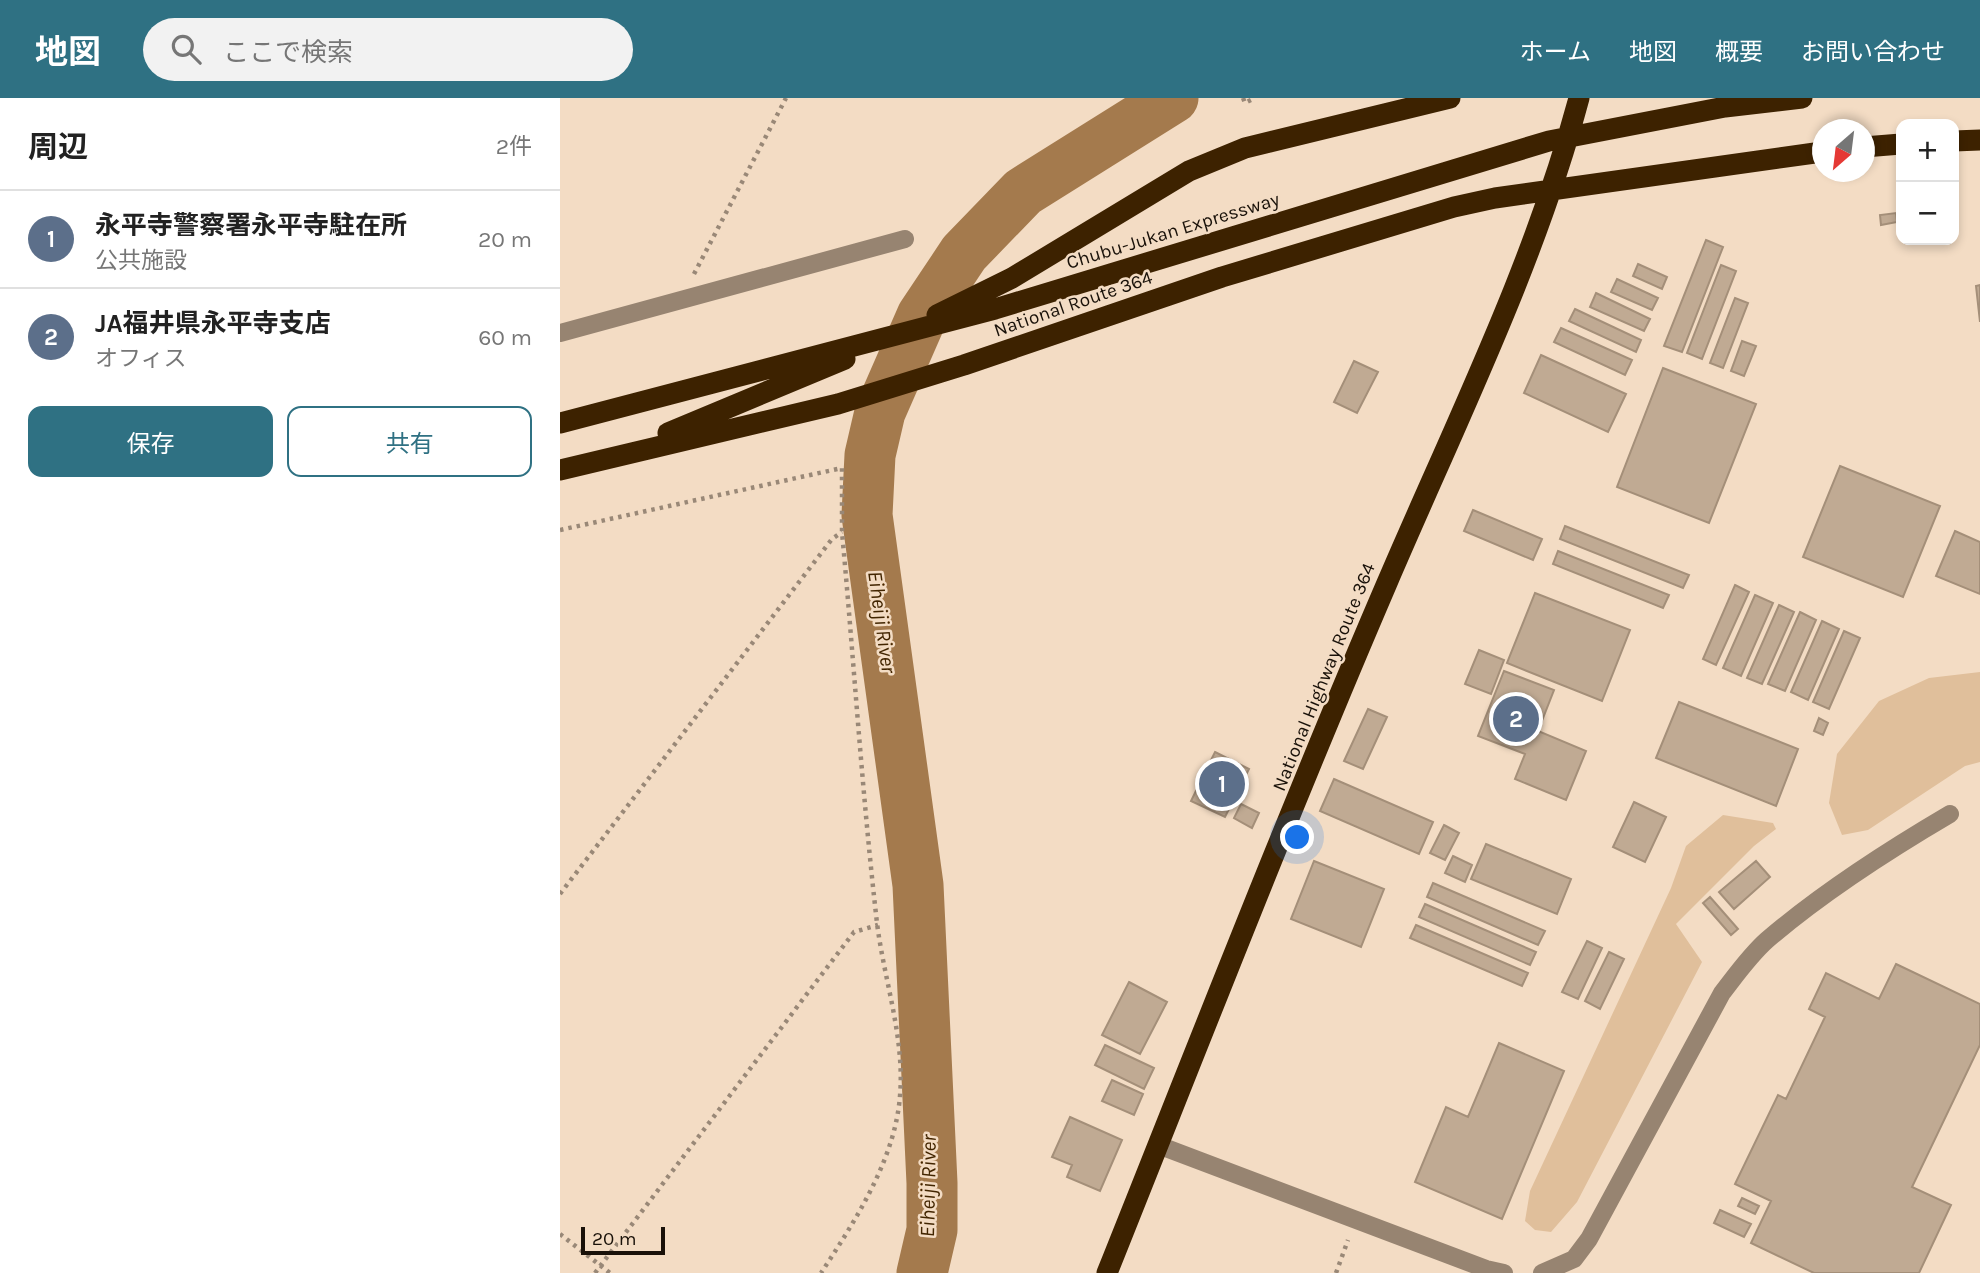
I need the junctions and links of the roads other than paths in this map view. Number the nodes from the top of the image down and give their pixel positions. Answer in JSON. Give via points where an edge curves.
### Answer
{"nodes":[{"id":1,"x":1450,"y":98,"type":"edge"},
{"id":2,"x":1579,"y":98,"type":"edge"},
{"id":3,"x":1802,"y":98,"type":"edge"},
{"id":4,"x":1980,"y":140,"type":"edge"},
{"id":5,"x":1959,"y":141,"type":"edge"},
{"id":6,"x":1896,"y":144,"type":"edge"},
{"id":7,"x":1875,"y":146,"type":"edge"},
{"id":8,"x":1812,"y":153,"type":"edge"},
{"id":9,"x":1552,"y":192,"type":"junction"},
{"id":10,"x":905,"y":239,"type":"dead end"},
{"id":11,"x":560,"y":333,"type":"edge"},
{"id":12,"x":560,"y":423,"type":"edge"},
{"id":13,"x":608,"y":458,"type":"junction"},
{"id":14,"x":560,"y":470,"type":"edge"},
{"id":15,"x":1950,"y":814,"type":"dead end"},
{"id":16,"x":1158,"y":1144,"type":"junction"},
{"id":17,"x":1107,"y":1273,"type":"edge"},
{"id":18,"x":1504,"y":1273,"type":"edge"},
{"id":19,"x":1542,"y":1273,"type":"edge"}],
"edges":[{"from":1,"to":13,"type":"highway","name":"National Route 364","via":[[1245,148],[1211,162],[1141,198],[1012,278],[849,358]]},
{"from":2,"to":9,"type":"highway","name":"National Highway Route 364"},
{"from":3,"to":12,"type":"highway","name":"Chubu-Jukan Expressway","via":[[1643,122],[1549,142],[995,309]]},
{"from":4,"to":5,"type":"highway"},
{"from":6,"to":7,"type":"highway"},
{"from":8,"to":9,"type":"highway","name":"National Route 364"},
{"from":9,"to":13,"type":"highway","name":"National Route 364","via":[[1454,207],[1222,277],[838,404]]},
{"from":9,"to":16,"type":"highway","name":"National Highway Route 364"},
{"from":10,"to":11,"type":"street"},
{"from":13,"to":14,"type":"highway","name":"National Route 364"},
{"from":15,"to":19,"type":"street","via":[[1893,847],[1766,940],[1722,993],[1590,1239],[1574,1259]]},
{"from":16,"to":17,"type":"highway","name":"National Highway Route 364"},
{"from":16,"to":18,"type":"street"}]}
